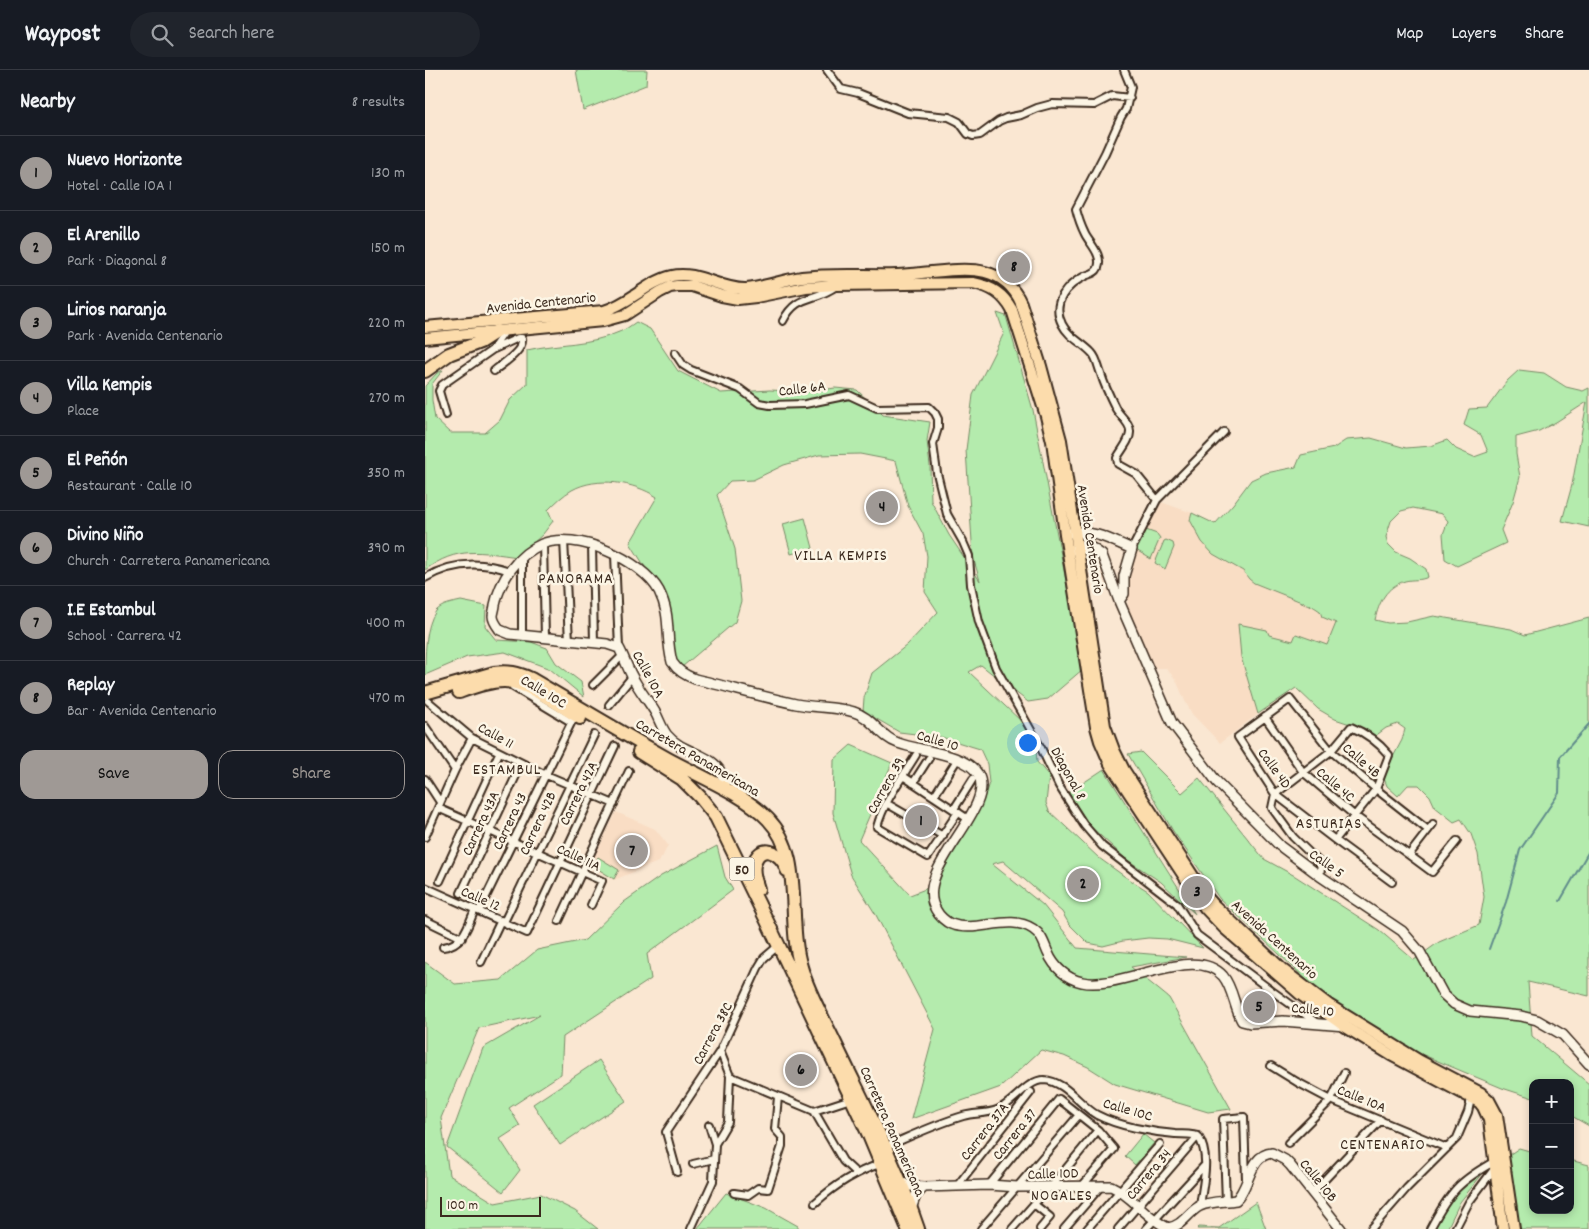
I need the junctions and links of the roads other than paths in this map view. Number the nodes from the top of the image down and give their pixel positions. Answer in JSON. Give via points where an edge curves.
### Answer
{"nodes":[{"id":1,"x":827,"y":70,"type":"edge"},
{"id":2,"x":1124,"y":70,"type":"edge"},
{"id":3,"x":1130,"y":98,"type":"junction"},
{"id":4,"x":837,"y":285,"type":"junction"},
{"id":5,"x":783,"y":321,"type":"dead end"},
{"id":6,"x":425,"y":328,"type":"edge"},
{"id":7,"x":502,"y":331,"type":"junction"},
{"id":8,"x":425,"y":338,"type":"edge"},
{"id":9,"x":492,"y":350,"type":"junction"},
{"id":10,"x":675,"y":353,"type":"dead end"},
{"id":11,"x":425,"y":371,"type":"edge"},
{"id":12,"x":494,"y":371,"type":"dead end"},
{"id":13,"x":915,"y":406,"type":"joint"},
{"id":14,"x":446,"y":415,"type":"dead end"},
{"id":15,"x":1224,"y":432,"type":"dead end"},
{"id":16,"x":1062,"y":479,"type":"junction"},
{"id":17,"x":1157,"y":500,"type":"junction"},
{"id":18,"x":1070,"y":533,"type":"junction"},
{"id":19,"x":564,"y":540,"type":"junction"},
{"id":20,"x":543,"y":543,"type":"junction"},
{"id":21,"x":592,"y":545,"type":"junction"},
{"id":22,"x":1132,"y":549,"type":"junction"},
{"id":23,"x":1073,"y":550,"type":"junction"},
{"id":24,"x":615,"y":555,"type":"junction"},
{"id":25,"x":522,"y":558,"type":"junction"},
{"id":26,"x":510,"y":571,"type":"junction"},
{"id":27,"x":425,"y":578,"type":"edge"},
{"id":28,"x":1119,"y":601,"type":"junction"},
{"id":29,"x":510,"y":634,"type":"joint"},
{"id":30,"x":523,"y":635,"type":"junction"},
{"id":31,"x":545,"y":638,"type":"junction"},
{"id":32,"x":569,"y":641,"type":"junction"},
{"id":33,"x":594,"y":642,"type":"junction"},
{"id":34,"x":621,"y":652,"type":"junction"},
{"id":35,"x":632,"y":677,"type":"junction"},
{"id":36,"x":593,"y":686,"type":"dead end"},
{"id":37,"x":426,"y":698,"type":"edge"},
{"id":38,"x":609,"y":705,"type":"dead end"},
{"id":39,"x":1265,"y":717,"type":"junction"},
{"id":40,"x":573,"y":718,"type":"junction"},
{"id":41,"x":425,"y":726,"type":"edge"},
{"id":42,"x":594,"y":735,"type":"dead end"},
{"id":43,"x":472,"y":738,"type":"junction"},
{"id":44,"x":615,"y":746,"type":"dead end"},
{"id":45,"x":1331,"y":750,"type":"junction"},
{"id":46,"x":499,"y":752,"type":"junction"},
{"id":47,"x":916,"y":755,"type":"dead end"},
{"id":48,"x":929,"y":758,"type":"dead end"},
{"id":49,"x":957,"y":760,"type":"dead end"},
{"id":50,"x":522,"y":763,"type":"junction"},
{"id":51,"x":455,"y":770,"type":"junction"},
{"id":52,"x":629,"y":771,"type":"dead end"},
{"id":53,"x":1303,"y":772,"type":"junction"},
{"id":54,"x":544,"y":774,"type":"junction"},
{"id":55,"x":903,"y":776,"type":"junction"},
{"id":56,"x":425,"y":779,"type":"edge"},
{"id":57,"x":973,"y":779,"type":"dead end"},
{"id":58,"x":913,"y":783,"type":"junction"},
{"id":59,"x":569,"y":785,"type":"junction"},
{"id":60,"x":726,"y":790,"type":"junction"},
{"id":61,"x":1376,"y":790,"type":"junction"},
{"id":62,"x":591,"y":794,"type":"junction"},
{"id":63,"x":1275,"y":794,"type":"junction"},
{"id":64,"x":934,"y":796,"type":"junction"},
{"id":65,"x":886,"y":803,"type":"junction"},
{"id":66,"x":614,"y":804,"type":"junction"},
{"id":67,"x":439,"y":805,"type":"junction"},
{"id":68,"x":956,"y":811,"type":"junction"},
{"id":69,"x":1355,"y":816,"type":"junction"},
{"id":70,"x":968,"y":819,"type":"junction"},
{"id":71,"x":467,"y":822,"type":"junction"},
{"id":72,"x":1433,"y":824,"type":"dead end"},
{"id":73,"x":1428,"y":830,"type":"junction"},
{"id":74,"x":489,"y":832,"type":"junction"},
{"id":75,"x":943,"y":836,"type":"junction"},
{"id":76,"x":425,"y":837,"type":"edge"},
{"id":77,"x":1335,"y":840,"type":"junction"},
{"id":78,"x":1457,"y":841,"type":"dead end"},
{"id":79,"x":513,"y":842,"type":"junction"},
{"id":80,"x":537,"y":851,"type":"junction"},
{"id":81,"x":1408,"y":854,"type":"junction"},
{"id":82,"x":560,"y":861,"type":"junction"},
{"id":83,"x":583,"y":872,"type":"junction"},
{"id":84,"x":1320,"y":876,"type":"junction"},
{"id":85,"x":440,"y":881,"type":"dead end"},
{"id":86,"x":1392,"y":882,"type":"dead end"},
{"id":87,"x":425,"y":887,"type":"edge"},
{"id":88,"x":792,"y":889,"type":"junction"},
{"id":89,"x":461,"y":893,"type":"dead end"},
{"id":90,"x":591,"y":905,"type":"dead end"},
{"id":91,"x":477,"y":910,"type":"junction"},
{"id":92,"x":425,"y":920,"type":"edge"},
{"id":93,"x":503,"y":921,"type":"junction"},
{"id":94,"x":559,"y":921,"type":"dead end"},
{"id":95,"x":767,"y":921,"type":"junction"},
{"id":96,"x":527,"y":932,"type":"joint"},
{"id":97,"x":462,"y":938,"type":"junction"},
{"id":98,"x":778,"y":946,"type":"junction"},
{"id":99,"x":443,"y":947,"type":"dead end"},
{"id":100,"x":481,"y":962,"type":"dead end"},
{"id":101,"x":1319,"y":1024,"type":"junction"},
{"id":102,"x":1344,"y":1026,"type":"junction"},
{"id":103,"x":1363,"y":1028,"type":"junction"},
{"id":104,"x":720,"y":1051,"type":"junction"},
{"id":105,"x":1589,"y":1064,"type":"edge"},
{"id":106,"x":1271,"y":1066,"type":"dead end"},
{"id":107,"x":1343,"y":1074,"type":"dead end"},
{"id":108,"x":729,"y":1076,"type":"junction"},
{"id":109,"x":1031,"y":1092,"type":"dead end"},
{"id":110,"x":778,"y":1096,"type":"junction"},
{"id":111,"x":851,"y":1099,"type":"junction"},
{"id":112,"x":1331,"y":1100,"type":"junction"},
{"id":113,"x":1470,"y":1103,"type":"dead end"},
{"id":114,"x":814,"y":1111,"type":"junction"},
{"id":115,"x":1078,"y":1116,"type":"junction"},
{"id":116,"x":1492,"y":1116,"type":"junction"},
{"id":117,"x":1381,"y":1120,"type":"junction"},
{"id":118,"x":709,"y":1125,"type":"dead end"},
{"id":119,"x":1098,"y":1130,"type":"junction"},
{"id":120,"x":1198,"y":1136,"type":"junction"},
{"id":121,"x":1288,"y":1143,"type":"dead end"},
{"id":122,"x":715,"y":1144,"type":"junction"},
{"id":123,"x":1160,"y":1144,"type":"dead end"},
{"id":124,"x":885,"y":1147,"type":"junction"},
{"id":125,"x":1447,"y":1148,"type":"junction"},
{"id":126,"x":714,"y":1159,"type":"junction"},
{"id":127,"x":1497,"y":1163,"type":"junction"},
{"id":128,"x":693,"y":1164,"type":"dead end"},
{"id":129,"x":881,"y":1164,"type":"junction"},
{"id":130,"x":1205,"y":1165,"type":"junction"},
{"id":131,"x":677,"y":1172,"type":"dead end"},
{"id":132,"x":856,"y":1173,"type":"junction"},
{"id":133,"x":899,"y":1180,"type":"junction"},
{"id":134,"x":1246,"y":1184,"type":"junction"},
{"id":135,"x":989,"y":1185,"type":"junction"},
{"id":136,"x":1102,"y":1185,"type":"junction"},
{"id":137,"x":957,"y":1186,"type":"junction"},
{"id":138,"x":1083,"y":1186,"type":"junction"},
{"id":139,"x":924,"y":1187,"type":"junction"},
{"id":140,"x":1019,"y":1187,"type":"junction"},
{"id":141,"x":1051,"y":1187,"type":"junction"},
{"id":142,"x":1121,"y":1190,"type":"junction"},
{"id":143,"x":734,"y":1193,"type":"dead end"},
{"id":144,"x":1312,"y":1193,"type":"junction"},
{"id":145,"x":815,"y":1202,"type":"dead end"},
{"id":146,"x":1226,"y":1202,"type":"junction"},
{"id":147,"x":1034,"y":1204,"type":"junction"},
{"id":148,"x":1137,"y":1206,"type":"junction"},
{"id":149,"x":1200,"y":1206,"type":"junction"},
{"id":150,"x":912,"y":1212,"type":"junction"},
{"id":151,"x":1154,"y":1220,"type":"junction"},
{"id":152,"x":1170,"y":1228,"type":"edge"},
{"id":153,"x":691,"y":1229,"type":"edge"},
{"id":154,"x":908,"y":1229,"type":"edge"},
{"id":155,"x":919,"y":1229,"type":"edge"},
{"id":156,"x":981,"y":1229,"type":"edge"},
{"id":157,"x":1012,"y":1229,"type":"edge"},
{"id":158,"x":1040,"y":1229,"type":"edge"},
{"id":159,"x":1063,"y":1229,"type":"edge"},
{"id":160,"x":1087,"y":1229,"type":"edge"},
{"id":161,"x":1118,"y":1229,"type":"edge"},
{"id":162,"x":1145,"y":1229,"type":"edge"},
{"id":163,"x":1341,"y":1229,"type":"edge"},
{"id":164,"x":1371,"y":1229,"type":"edge"},
{"id":165,"x":1430,"y":1229,"type":"edge"},
{"id":166,"x":1455,"y":1229,"type":"edge"},
{"id":167,"x":1503,"y":1229,"type":"edge"},
{"id":168,"x":1514,"y":1229,"type":"edge"}],
"edges":[{"from":1,"to":3,"type":"street","via":[[841,89],[908,113],[949,117],[973,136],[980,135],[999,120],[1053,104],[1094,105],[1111,96]]},
{"from":2,"to":3,"type":"street","via":[[1131,87]]},
{"from":3,"to":17,"type":"street","via":[[1076,208],[1097,256],[1098,268],[1069,286],[1062,294],[1058,312],[1066,331],[1093,353],[1116,408],[1129,426],[1131,432],[1117,458],[1118,464],[1136,474]]},
{"from":4,"to":5,"type":"street","via":[[827,292],[797,302]]},
{"from":4,"to":7,"type":"main road","name":"Avenida Centenario","via":[[805,287],[738,299],[692,286],[677,286],[615,318]]},
{"from":4,"to":16,"type":"main road","name":"Avenida Centenario","via":[[973,283],[1000,294],[1012,310],[1046,416]]},
{"from":6,"to":16,"type":"main road","name":"Avenida Centenario","via":[[604,311],[619,306],[671,276],[692,276],[727,287],[747,288],[818,275],[983,271],[997,276],[1011,287],[1021,303],[1061,440]]},
{"from":7,"to":8,"type":"main road","name":"Avenida Centenario"},
{"from":7,"to":9,"type":"street"},
{"from":7,"to":11,"type":"highway","via":[[449,354]]},
{"from":9,"to":12,"type":"street","via":[[522,338],[520,348]]},
{"from":9,"to":14,"type":"street","via":[[442,385],[439,390]]},
{"from":10,"to":13,"type":"street","name":"Calle 6A","via":[[691,370],[739,389],[759,403],[770,406],[805,404],[849,395],[877,408]]},
{"from":13,"to":101,"type":"street","name":"Diagonal 8","via":[[929,407],[937,419],[933,444],[937,473],[947,514],[969,556],[979,622],[996,668],[1084,826],[1102,846],[1177,904],[1197,935]]},
{"from":15,"to":17,"type":"street"},
{"from":16,"to":18,"type":"main road","name":"Avenida Centenario"},
{"from":17,"to":22,"type":"street"},
{"from":18,"to":22,"type":"street","via":[[1095,533]]},
{"from":18,"to":23,"type":"main road","name":"Avenida Centenario"},
{"from":19,"to":20,"type":"street","name":"Calle 10"},
{"from":19,"to":21,"type":"street","name":"Calle 10"},
{"from":19,"to":32,"type":"street"},
{"from":20,"to":25,"type":"street","name":"Calle 10"},
{"from":20,"to":31,"type":"street"},
{"from":21,"to":24,"type":"street","name":"Calle 10"},
{"from":21,"to":33,"type":"street"},
{"from":22,"to":28,"type":"street","via":[[1124,576],[1124,594]]},
{"from":23,"to":28,"type":"street","name":"Calle 5","via":[[1091,548],[1102,555]]},
{"from":23,"to":102,"type":"main road","name":"Avenida Centenario","via":[[1096,728],[1110,764],[1205,908],[1275,974]]},
{"from":23,"to":103,"type":"main road","name":"Avenida Centenario","via":[[1105,726],[1125,770],[1211,901],[1290,976]]},
{"from":24,"to":34,"type":"street"},
{"from":24,"to":70,"type":"street","name":"Calle 10","via":[[640,569],[658,590],[667,611],[672,662],[680,671],[695,679],[797,704],[858,713],[885,737],[897,743],[970,765],[978,774],[981,791]]},
{"from":25,"to":26,"type":"street","name":"Calle 10"},
{"from":25,"to":30,"type":"street"},
{"from":26,"to":27,"type":"street","via":[[486,564],[464,564],[436,571]]},
{"from":26,"to":29,"type":"street","name":"Calle 10","via":[[498,594],[493,616],[500,630]]},
{"from":28,"to":84,"type":"street","name":"Calle 5","via":[[1172,724],[1217,782],[1280,846]]},
{"from":29,"to":30,"type":"street","name":"Calle 10A"},
{"from":30,"to":31,"type":"street","name":"Calle 10A"},
{"from":31,"to":32,"type":"street","name":"Calle 10A"},
{"from":32,"to":33,"type":"street","name":"Calle 10A"},
{"from":33,"to":34,"type":"street","name":"Calle 10A","via":[[607,644]]},
{"from":34,"to":35,"type":"street","name":"Calle 10A"},
{"from":34,"to":36,"type":"street"},
{"from":35,"to":38,"type":"street"},
{"from":35,"to":60,"type":"street","name":"Calle 10A","via":[[667,735],[678,745],[714,763]]},
{"from":37,"to":40,"type":"highway","name":"Carretera Panamericana","number":"50","via":[[484,684],[513,682],[525,686]]},
{"from":37,"to":43,"type":"street","name":"Calle 11"},
{"from":37,"to":60,"type":"highway","name":"Carretera Panamericana","via":[[494,673],[517,673]]},
{"from":39,"to":45,"type":"street","name":"Calle 4B","via":[[1290,699]]},
{"from":39,"to":53,"type":"street","name":"Calle 4C"},
{"from":39,"to":63,"type":"street","name":"Calle 4D","via":[[1238,737]]},
{"from":40,"to":54,"type":"street","name":"Carrera 43"},
{"from":40,"to":95,"type":"highway","name":"Carretera Panamericana","number":"50","via":[[665,767],[701,797],[720,824]]},
{"from":41,"to":51,"type":"street"},
{"from":42,"to":59,"type":"street","name":"Carrera 42B"},
{"from":43,"to":46,"type":"street","name":"Calle 11"},
{"from":43,"to":51,"type":"street"},
{"from":44,"to":62,"type":"street","name":"Carrera 42A"},
{"from":45,"to":53,"type":"street"},
{"from":45,"to":61,"type":"street","name":"Calle 4B"},
{"from":45,"to":61,"type":"street","via":[[1351,727],[1381,746],[1389,755]]},
{"from":46,"to":50,"type":"street","name":"Calle 11"},
{"from":46,"to":71,"type":"street"},
{"from":47,"to":55,"type":"street","name":"Carrera 39"},
{"from":48,"to":58,"type":"street"},
{"from":49,"to":64,"type":"street"},
{"from":50,"to":54,"type":"street","name":"Calle 11"},
{"from":50,"to":74,"type":"street","name":"Carrera 43A"},
{"from":51,"to":67,"type":"street"},
{"from":52,"to":66,"type":"street"},
{"from":53,"to":63,"type":"street"},
{"from":53,"to":69,"type":"street","name":"Calle 4C"},
{"from":54,"to":59,"type":"street","name":"Calle 11"},
{"from":54,"to":79,"type":"street","name":"Carrera 43"},
{"from":55,"to":58,"type":"street"},
{"from":55,"to":65,"type":"street","name":"Carrera 39"},
{"from":56,"to":67,"type":"street"},
{"from":57,"to":68,"type":"street"},
{"from":58,"to":64,"type":"street"},
{"from":59,"to":62,"type":"street","name":"Calle 11"},
{"from":59,"to":80,"type":"street","name":"Carrera 42B"},
{"from":60,"to":88,"type":"highway","name":"Carretera Panamericana","via":[[758,810],[784,841],[790,861]]},
{"from":61,"to":69,"type":"street"},
{"from":61,"to":73,"type":"street","name":"Calle 4B"},
{"from":62,"to":66,"type":"street","name":"Calle 11"},
{"from":62,"to":82,"type":"street","name":"Carrera 42A"},
{"from":63,"to":77,"type":"street","name":"Calle 4D"},
{"from":63,"to":84,"type":"street","via":[[1272,808],[1293,837],[1319,862]]},
{"from":64,"to":68,"type":"street"},
{"from":65,"to":75,"type":"street"},
{"from":65,"to":75,"type":"street","name":"Carrera 39","via":[[877,827],[928,857]]},
{"from":66,"to":83,"type":"street"},
{"from":67,"to":71,"type":"street","name":"Calle 11A"},
{"from":67,"to":76,"type":"street"},
{"from":68,"to":70,"type":"street"},
{"from":68,"to":75,"type":"street"},
{"from":69,"to":77,"type":"street"},
{"from":69,"to":81,"type":"street","name":"Calle 4C"},
{"from":70,"to":101,"type":"street","name":"Calle 10","via":[[942,862],[931,891],[934,908],[951,924],[1025,925],[1042,937],[1059,970],[1083,983],[1107,982],[1180,965],[1203,965],[1215,969],[1225,978],[1243,1021],[1283,1020]]},
{"from":71,"to":74,"type":"street","name":"Calle 11A"},
{"from":71,"to":85,"type":"street"},
{"from":72,"to":73,"type":"street"},
{"from":73,"to":81,"type":"street"},
{"from":74,"to":79,"type":"street","name":"Calle 11A"},
{"from":74,"to":89,"type":"street","name":"Carrera 43A"},
{"from":77,"to":86,"type":"street","name":"Calle 4D"},
{"from":78,"to":81,"type":"street","name":"Calle 4C","via":[[1432,872]]},
{"from":79,"to":80,"type":"street","name":"Calle 11A"},
{"from":79,"to":91,"type":"street","name":"Carrera 43"},
{"from":80,"to":82,"type":"street","name":"Calle 11A"},
{"from":80,"to":93,"type":"street","name":"Carrera 42B"},
{"from":82,"to":83,"type":"street","name":"Calle 11A"},
{"from":82,"to":96,"type":"street","name":"Carrera 42A"},
{"from":83,"to":90,"type":"street","name":"Calle 11A","via":[[602,881]]},
{"from":83,"to":94,"type":"street"},
{"from":84,"to":105,"type":"street","name":"Calle 5","via":[[1402,931],[1421,952],[1443,994],[1454,1004],[1469,1010],[1537,1020],[1563,1035]]},
{"from":87,"to":91,"type":"street","name":"Calle 12"},
{"from":88,"to":95,"type":"highway","via":[[786,865],[779,855],[769,851],[761,854],[754,863],[754,875]]},
{"from":88,"to":124,"type":"highway","name":"Carretera Panamericana","via":[[796,944],[803,973]]},
{"from":91,"to":93,"type":"street","name":"Calle 12"},
{"from":91,"to":97,"type":"street","name":"Carrera 43"},
{"from":92,"to":97,"type":"street"},
{"from":93,"to":96,"type":"street","name":"Calle 12"},
{"from":93,"to":100,"type":"street","name":"Carrera 42B"},
{"from":95,"to":98,"type":"highway","name":"Carretera Panamericana","number":"50"},
{"from":97,"to":99,"type":"street"},
{"from":98,"to":104,"type":"street","name":"Carrera 38C","via":[[758,968]]},
{"from":98,"to":111,"type":"highway","name":"Carretera Panamericana","number":"50"},
{"from":101,"to":102,"type":"street","name":"Calle 10"},
{"from":102,"to":103,"type":"street","name":"Calle 10"},
{"from":102,"to":116,"type":"main road","name":"Avenida Centenario","via":[[1479,1102]]},
{"from":103,"to":116,"type":"main road","name":"Avenida Centenario","via":[[1481,1092],[1489,1100]]},
{"from":104,"to":108,"type":"street"},
{"from":104,"to":131,"type":"street","name":"Carrera 38C","via":[[666,1132]]},
{"from":106,"to":112,"type":"street","name":"Calle 10A"},
{"from":107,"to":112,"type":"street"},
{"from":108,"to":110,"type":"street"},
{"from":108,"to":122,"type":"street","via":[[728,1122]]},
{"from":109,"to":137,"type":"street","name":"Carrera 37A"},
{"from":110,"to":114,"type":"street"},
{"from":110,"to":143,"type":"street","via":[[775,1129],[782,1137],[782,1146],[768,1189],[758,1188],[748,1195]]},
{"from":111,"to":114,"type":"street"},
{"from":111,"to":129,"type":"highway","name":"Carretera Panamericana","number":"50"},
{"from":112,"to":117,"type":"street","name":"Calle 10A"},
{"from":112,"to":121,"type":"street"},
{"from":113,"to":125,"type":"street","via":[[1457,1138]]},
{"from":114,"to":132,"type":"street","via":[[843,1161]]},
{"from":115,"to":119,"type":"street"},
{"from":115,"to":135,"type":"street","name":"Carrera 37","via":[[1059,1099]]},
{"from":115,"to":140,"type":"street"},
{"from":116,"to":127,"type":"main road","name":"Avenida Centenario"},
{"from":117,"to":125,"type":"street","name":"Calle 10A"},
{"from":117,"to":144,"type":"street"},
{"from":118,"to":122,"type":"street"},
{"from":119,"to":138,"type":"street","via":[[1114,1149]]},
{"from":119,"to":141,"type":"street"},
{"from":120,"to":124,"type":"street","name":"Calle 10C","via":[[1137,1127],[1099,1116],[1071,1093],[1044,1080],[1029,1085],[997,1110],[965,1115]]},
{"from":120,"to":130,"type":"street","via":[[1203,1143]]},
{"from":120,"to":148,"type":"street","name":"Carrera 34"},
{"from":122,"to":126,"type":"street"},
{"from":123,"to":142,"type":"street"},
{"from":124,"to":133,"type":"highway","name":"Carretera Panamericana"},
{"from":125,"to":164,"type":"street"},
{"from":126,"to":128,"type":"street"},
{"from":126,"to":153,"type":"street","via":[[713,1181]]},
{"from":127,"to":165,"type":"street","via":[[1473,1172],[1455,1188]]},
{"from":127,"to":166,"type":"street","via":[[1463,1210]]},
{"from":127,"to":167,"type":"main road","name":"Avenida Centenario"},
{"from":127,"to":168,"type":"main road","name":"Avenida Centenario"},
{"from":129,"to":132,"type":"street"},
{"from":129,"to":154,"type":"highway","name":"Carretera Panamericana","number":"50"},
{"from":130,"to":149,"type":"street"},
{"from":130,"to":151,"type":"street"},
{"from":132,"to":145,"type":"street"},
{"from":133,"to":139,"type":"street","name":"Calle 10D","via":[[910,1186]]},
{"from":133,"to":150,"type":"highway","name":"Carretera Panamericana"},
{"from":134,"to":144,"type":"street","name":"Calle 10B","via":[[1261,1157],[1273,1153],[1290,1165]]},
{"from":134,"to":146,"type":"street","via":[[1236,1200]]},
{"from":134,"to":146,"type":"street","via":[[1244,1118],[1223,1119]]},
{"from":135,"to":137,"type":"street","name":"Calle 10D"},
{"from":135,"to":140,"type":"street","name":"Calle 10D"},
{"from":136,"to":138,"type":"street","name":"Calle 10D"},
{"from":136,"to":142,"type":"street","name":"Calle 10D"},
{"from":136,"to":159,"type":"street"},
{"from":137,"to":139,"type":"street","name":"Calle 10D"},
{"from":138,"to":141,"type":"street","name":"Calle 10D"},
{"from":139,"to":150,"type":"street","via":[[916,1195]]},
{"from":140,"to":141,"type":"street","name":"Calle 10D"},
{"from":140,"to":156,"type":"street"},
{"from":141,"to":147,"type":"street"},
{"from":142,"to":148,"type":"street"},
{"from":142,"to":160,"type":"street"},
{"from":144,"to":163,"type":"street","name":"Calle 10B"},
{"from":146,"to":149,"type":"street"},
{"from":147,"to":157,"type":"street"},
{"from":147,"to":158,"type":"street","via":[[1050,1217]]},
{"from":148,"to":151,"type":"street"},
{"from":148,"to":161,"type":"street","name":"Carrera 34"},
{"from":149,"to":152,"type":"street","via":[[1180,1224]]},
{"from":150,"to":155,"type":"highway","name":"Carretera Panamericana"},
{"from":151,"to":152,"type":"street"},
{"from":151,"to":162,"type":"street"}]}
